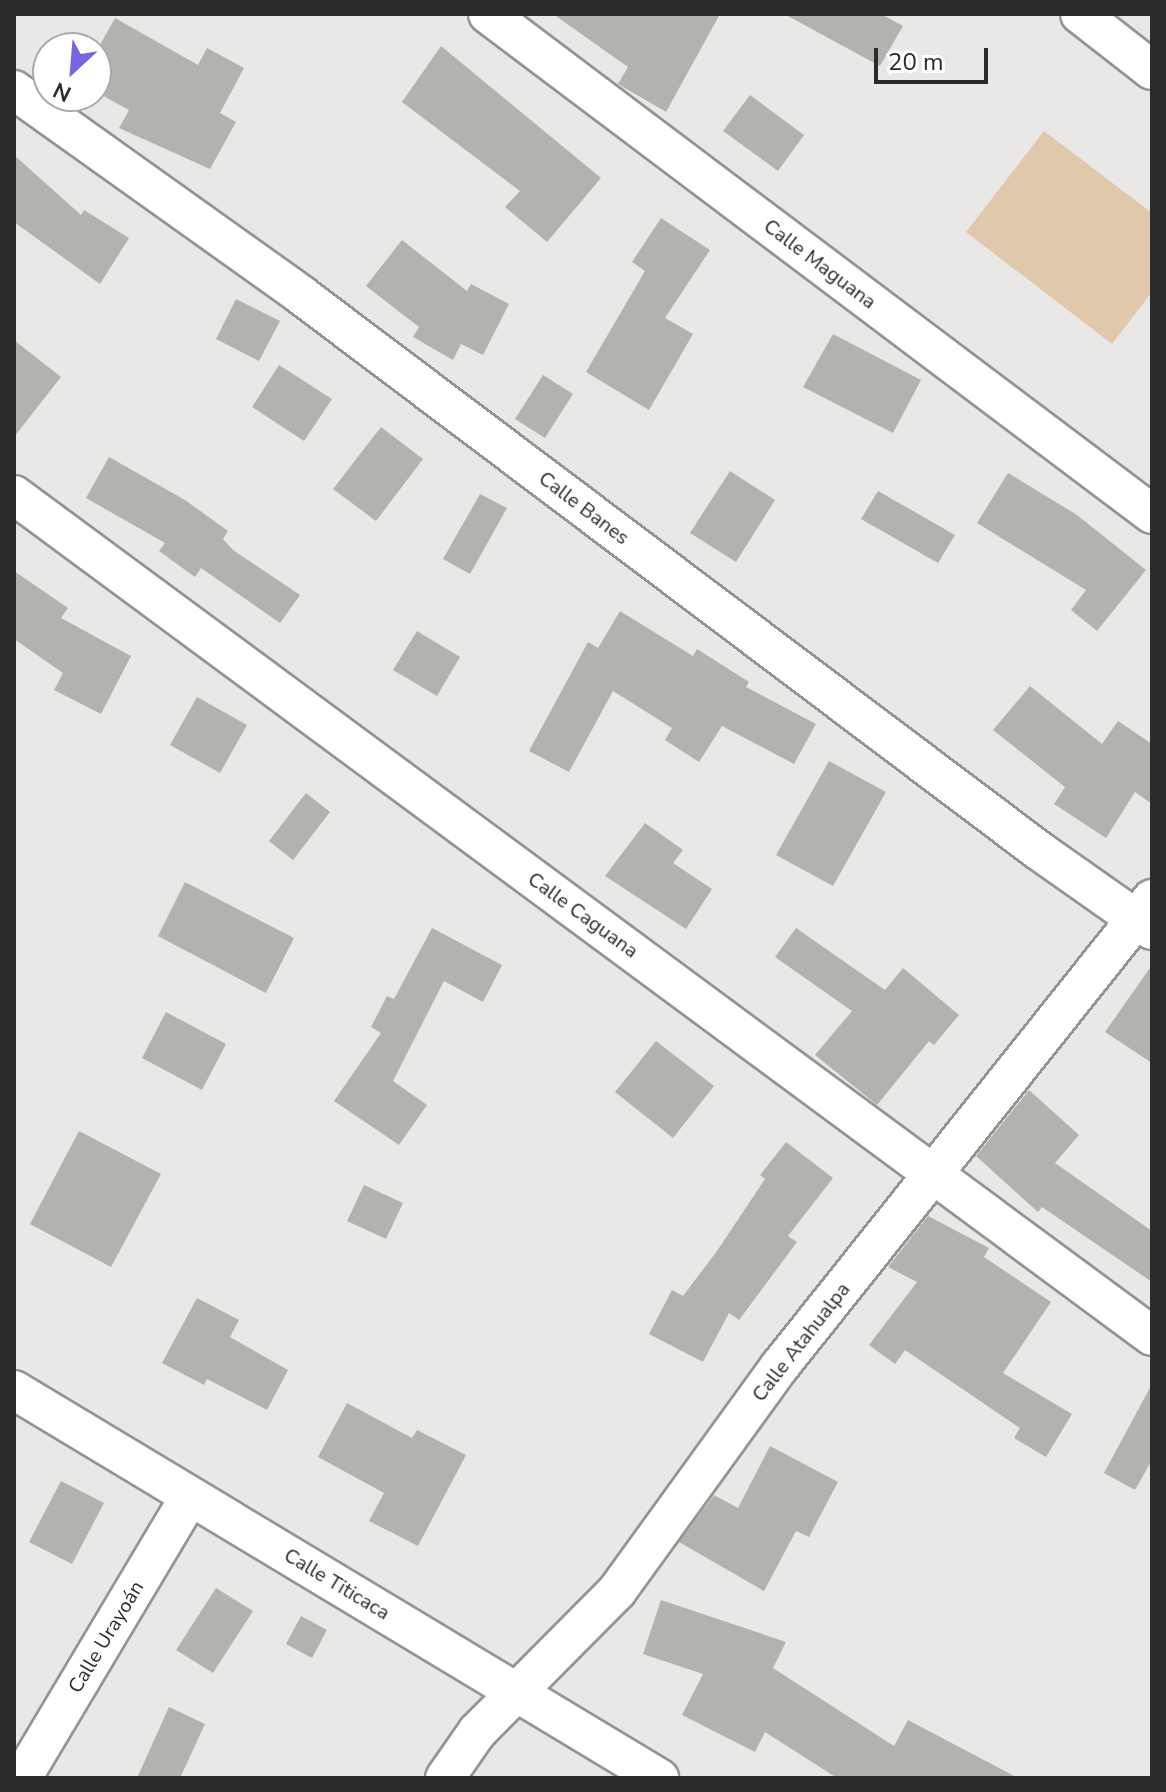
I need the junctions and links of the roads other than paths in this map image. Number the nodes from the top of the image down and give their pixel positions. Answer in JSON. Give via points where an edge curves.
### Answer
{"nodes":[{"id":1,"x":488,"y":14,"type":"edge"},
{"id":2,"x":1080,"y":14,"type":"edge"},
{"id":3,"x":1152,"y":70,"type":"edge"},
{"id":4,"x":14,"y":90,"type":"edge"},
{"id":5,"x":14,"y":495,"type":"edge"},
{"id":6,"x":1152,"y":514,"type":"edge"},
{"id":7,"x":1147,"y":916,"type":"edge"},
{"id":8,"x":935,"y":1173,"type":"junction"},
{"id":9,"x":1152,"y":1336,"type":"edge"},
{"id":10,"x":14,"y":1390,"type":"edge"},
{"id":11,"x":190,"y":1496,"type":"junction"},
{"id":12,"x":519,"y":1693,"type":"junction"},
{"id":13,"x":22,"y":1778,"type":"edge"},
{"id":14,"x":445,"y":1778,"type":"edge"},
{"id":15,"x":659,"y":1778,"type":"edge"}],
"edges":[{"from":1,"to":6,"type":"street","name":"Calle Maguana"},
{"from":2,"to":3,"type":"street"},
{"from":4,"to":7,"type":"street","name":"Calle Banes"},
{"from":5,"to":8,"type":"street","name":"Calle Caguana"},
{"from":7,"to":8,"type":"street","name":"Calle Atahualpa"},
{"from":8,"to":9,"type":"street","name":"Calle Caguana"},
{"from":8,"to":12,"type":"street","name":"Calle Atahualpa","via":[[780,1366],[617,1591]]},
{"from":10,"to":11,"type":"street","name":"Calle Titicaca"},
{"from":11,"to":12,"type":"street","name":"Calle Titicaca"},
{"from":11,"to":13,"type":"street","name":"Calle Urayoán"},
{"from":12,"to":14,"type":"street","name":"Calle Atahualpa","via":[[477,1732]]},
{"from":12,"to":15,"type":"street","name":"Calle Titicaca"}]}
